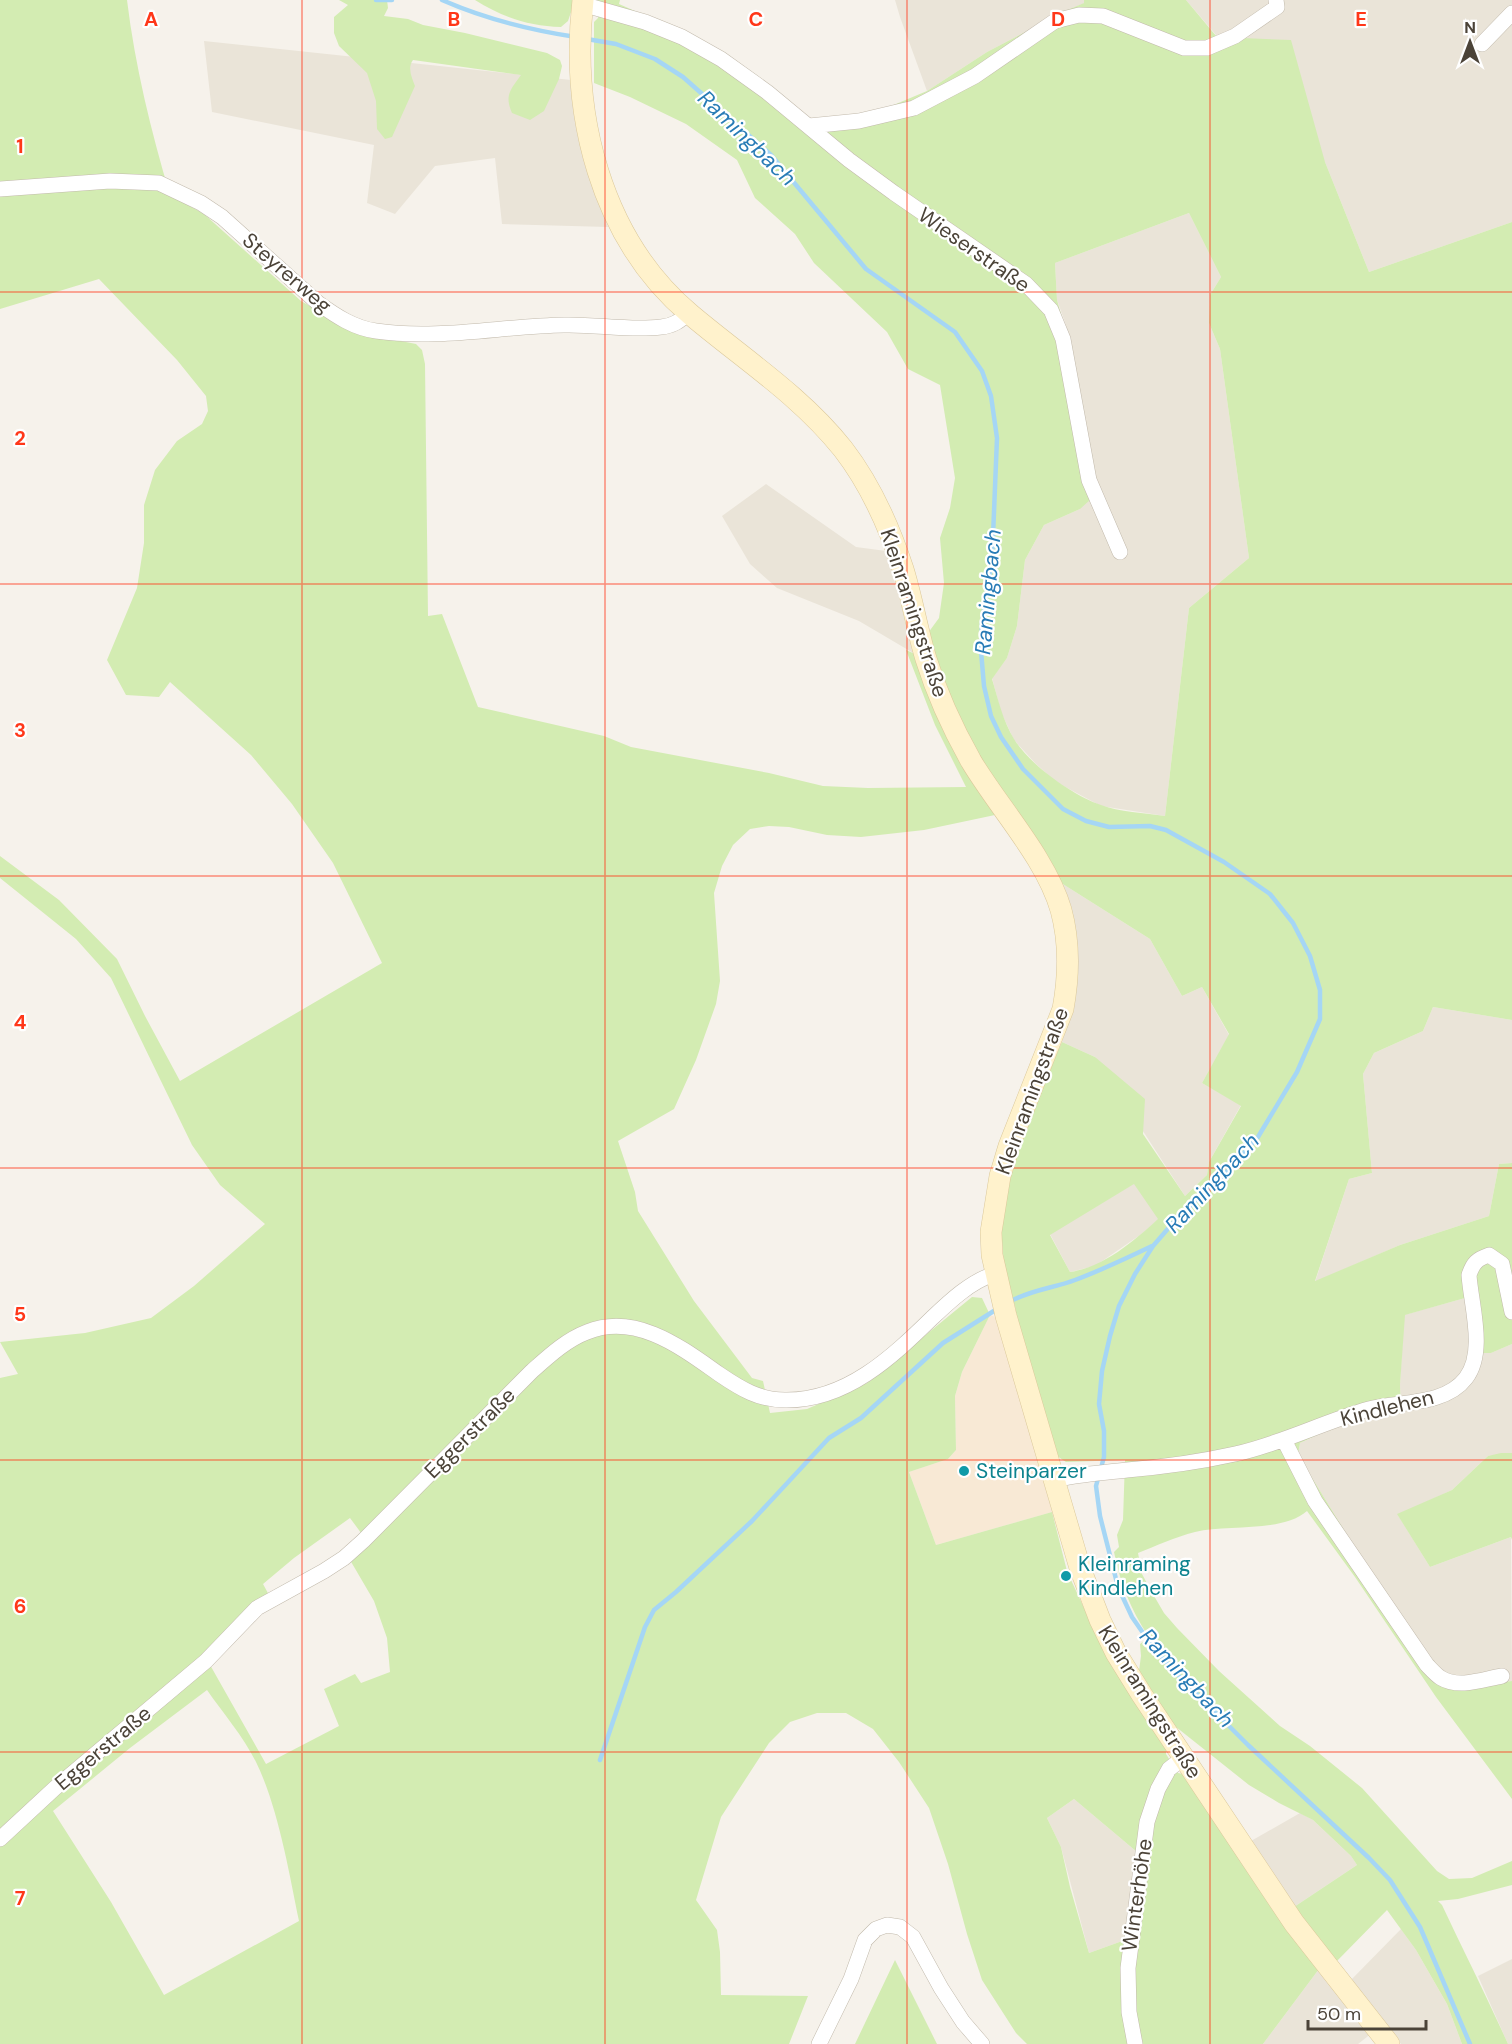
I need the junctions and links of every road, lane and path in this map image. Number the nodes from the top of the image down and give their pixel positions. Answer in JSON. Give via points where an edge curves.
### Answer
{"nodes":[{"id":1,"x":1276,"y":0,"type":"edge"},
{"id":2,"x":582,"y":6,"type":"edge"},
{"id":3,"x":1512,"y":13,"type":"edge"},
{"id":4,"x":1482,"y":44,"type":"dead end"},
{"id":5,"x":809,"y":126,"type":"junction"},
{"id":6,"x":0,"y":189,"type":"edge"},
{"id":7,"x":688,"y":313,"type":"junction"},
{"id":8,"x":1119,"y":552,"type":"dead end"},
{"id":9,"x":995,"y":1278,"type":"junction"},
{"id":10,"x":1512,"y":1312,"type":"edge"},
{"id":11,"x":1284,"y":1440,"type":"junction"},
{"id":12,"x":1055,"y":1480,"type":"junction"},
{"id":13,"x":1502,"y":1676,"type":"dead end"},
{"id":14,"x":1183,"y":1758,"type":"junction"},
{"id":15,"x":0,"y":1839,"type":"edge"},
{"id":16,"x":819,"y":2044,"type":"edge"},
{"id":17,"x":981,"y":2044,"type":"edge"},
{"id":18,"x":1135,"y":2044,"type":"edge"},
{"id":19,"x":1389,"y":2044,"type":"edge"}],
"edges":[{"from":1,"to":5,"type":"street","via":[[1277,7],[1235,36],[1207,48],[1184,48],[1103,16],[1079,15],[1055,21],[975,76],[914,108],[859,121]]},
{"from":2,"to":5,"type":"street","name":"Wieserstraße","via":[[645,22],[682,37],[721,59]]},
{"from":2,"to":7,"type":"main road","name":"Kleinramingstraße","via":[[581,78],[597,167],[621,227],[641,261]]},
{"from":3,"to":4,"type":"street"},
{"from":5,"to":8,"type":"street","name":"Wieserstraße","via":[[894,193],[1026,284],[1051,310],[1063,339],[1089,480]]},
{"from":6,"to":7,"type":"street","name":"Steyrerweg","via":[[110,181],[159,183],[222,217],[335,315],[373,331],[422,334],[566,324],[659,327],[679,322]]},
{"from":7,"to":9,"type":"main road","name":"Kleinramingstraße","via":[[797,400],[861,476],[892,537],[926,659],[952,725],[970,760],[1042,868],[1061,910],[1068,959],[1063,1009],[999,1176],[991,1232]]},
{"from":9,"to":12,"type":"main road","name":"Kleinramingstraße"},
{"from":9,"to":15,"type":"street","name":"Eggerstraße","via":[[984,1277],[952,1299],[888,1360],[865,1375],[807,1398],[754,1396],[681,1348],[641,1329],[606,1327],[574,1338],[532,1371],[344,1558],[257,1608],[199,1667],[54,1788]]},
{"from":10,"to":11,"type":"street","name":"Kindlehen","via":[[1502,1264],[1489,1255],[1479,1258],[1469,1275],[1475,1353],[1468,1376],[1459,1386],[1430,1399],[1368,1410]]},
{"from":11,"to":12,"type":"street","name":"Kindlehen","via":[[1197,1462]]},
{"from":11,"to":13,"type":"street","via":[[1315,1501],[1427,1665],[1440,1678],[1452,1682]]},
{"from":12,"to":14,"type":"main road","name":"Kleinramingstraße","via":[[1080,1568],[1100,1620],[1116,1653]]},
{"from":14,"to":18,"type":"street","name":"Winterhöhe","via":[[1169,1768],[1147,1822],[1128,1968],[1129,2012]]},
{"from":14,"to":19,"type":"main road","name":"Kleinramingstraße","via":[[1294,1923]]},
{"from":16,"to":17,"type":"street","via":[[865,1940],[887,1925],[900,1927],[913,1937],[940,1989]]}]}
